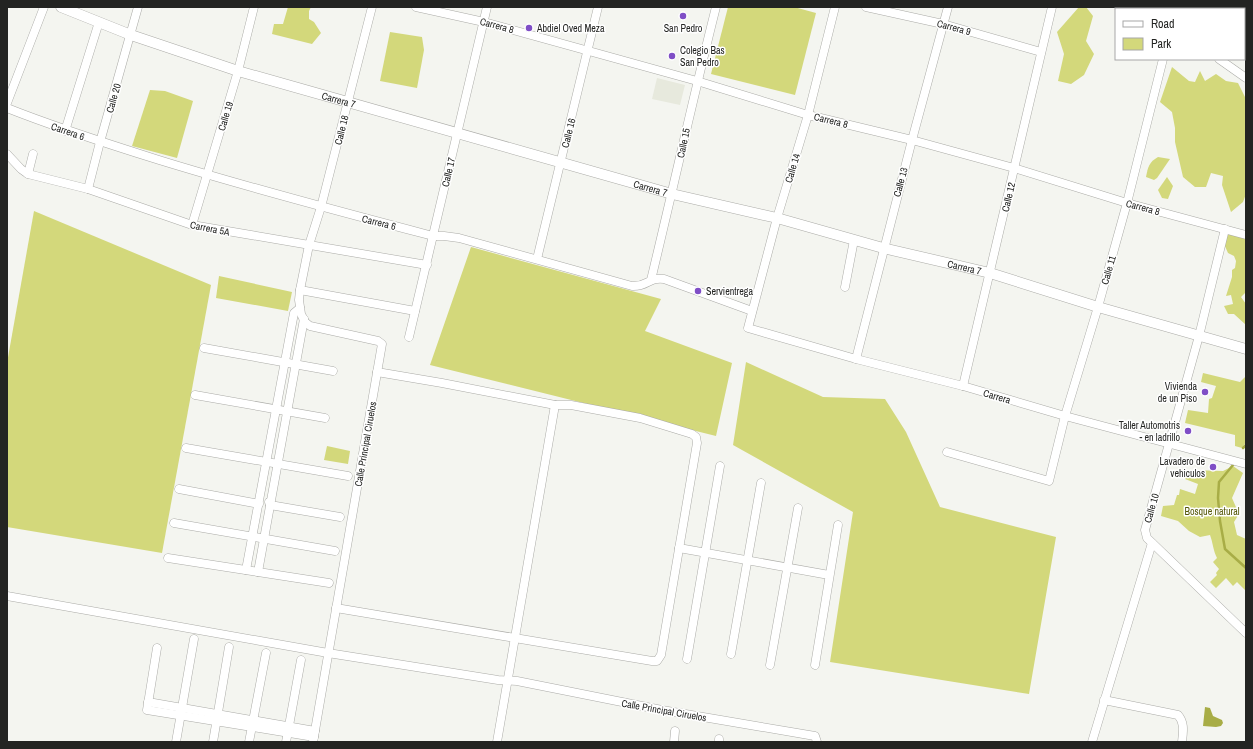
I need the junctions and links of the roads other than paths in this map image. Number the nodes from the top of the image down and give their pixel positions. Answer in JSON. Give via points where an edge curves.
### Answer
{"nodes":[{"id":1,"x":44,"y":7,"type":"edge"},
{"id":2,"x":61,"y":7,"type":"edge"},
{"id":3,"x":138,"y":7,"type":"edge"},
{"id":4,"x":254,"y":7,"type":"edge"},
{"id":5,"x":372,"y":7,"type":"edge"},
{"id":6,"x":416,"y":7,"type":"edge"},
{"id":7,"x":488,"y":7,"type":"edge"},
{"id":8,"x":598,"y":7,"type":"edge"},
{"id":9,"x":716,"y":7,"type":"edge"},
{"id":10,"x":835,"y":7,"type":"edge"},
{"id":11,"x":866,"y":7,"type":"edge"},
{"id":12,"x":948,"y":7,"type":"edge"},
{"id":13,"x":1052,"y":7,"type":"edge"},
{"id":14,"x":99,"y":22,"type":"junction"},
{"id":15,"x":484,"y":22,"type":"junction"},
{"id":16,"x":943,"y":24,"type":"junction"},
{"id":17,"x":131,"y":34,"type":"junction"},
{"id":18,"x":588,"y":50,"type":"junction"},
{"id":19,"x":1041,"y":52,"type":"junction"},
{"id":20,"x":1163,"y":60,"type":"edge"},
{"id":21,"x":1220,"y":60,"type":"edge"},
{"id":22,"x":238,"y":71,"type":"junction"},
{"id":23,"x":1246,"y":78,"type":"edge"},
{"id":24,"x":697,"y":81,"type":"junction"},
{"id":25,"x":348,"y":102,"type":"junction"},
{"id":26,"x":7,"y":103,"type":"edge"},
{"id":27,"x":7,"y":108,"type":"edge"},
{"id":28,"x":808,"y":115,"type":"junction"},
{"id":29,"x":65,"y":131,"type":"junction"},
{"id":30,"x":457,"y":133,"type":"junction"},
{"id":31,"x":912,"y":140,"type":"junction"},
{"id":32,"x":100,"y":142,"type":"junction"},
{"id":33,"x":7,"y":154,"type":"edge"},
{"id":34,"x":33,"y":154,"type":"dead end"},
{"id":35,"x":561,"y":162,"type":"junction"},
{"id":36,"x":1014,"y":168,"type":"junction"},
{"id":37,"x":28,"y":174,"type":"junction"},
{"id":38,"x":208,"y":175,"type":"junction"},
{"id":39,"x":88,"y":189,"type":"junction"},
{"id":40,"x":672,"y":194,"type":"junction"},
{"id":41,"x":1127,"y":203,"type":"junction"},
{"id":42,"x":321,"y":207,"type":"junction"},
{"id":43,"x":777,"y":218,"type":"junction"},
{"id":44,"x":192,"y":225,"type":"junction"},
{"id":45,"x":1225,"y":229,"type":"junction"},
{"id":46,"x":1246,"y":235,"type":"edge"},
{"id":47,"x":433,"y":236,"type":"junction"},
{"id":48,"x":854,"y":240,"type":"junction"},
{"id":49,"x":309,"y":245,"type":"junction"},
{"id":50,"x":883,"y":248,"type":"junction"},
{"id":51,"x":537,"y":259,"type":"junction"},
{"id":52,"x":427,"y":265,"type":"junction"},
{"id":53,"x":990,"y":273,"type":"junction"},
{"id":54,"x":651,"y":280,"type":"junction"},
{"id":55,"x":845,"y":287,"type":"dead end"},
{"id":56,"x":300,"y":290,"type":"junction"},
{"id":57,"x":1098,"y":307,"type":"junction"},
{"id":58,"x":300,"y":308,"type":"junction"},
{"id":59,"x":415,"y":311,"type":"junction"},
{"id":60,"x":752,"y":311,"type":"junction"},
{"id":61,"x":304,"y":319,"type":"junction"},
{"id":62,"x":292,"y":327,"type":"junction"},
{"id":63,"x":748,"y":328,"type":"joint"},
{"id":64,"x":302,"y":329,"type":"junction"},
{"id":65,"x":1199,"y":336,"type":"junction"},
{"id":66,"x":409,"y":337,"type":"dead end"},
{"id":67,"x":204,"y":348,"type":"dead end"},
{"id":68,"x":1246,"y":349,"type":"edge"},
{"id":69,"x":856,"y":359,"type":"junction"},
{"id":70,"x":286,"y":362,"type":"junction"},
{"id":71,"x":296,"y":364,"type":"junction"},
{"id":72,"x":333,"y":370,"type":"dead end"},
{"id":73,"x":377,"y":372,"type":"junction"},
{"id":74,"x":963,"y":386,"type":"junction"},
{"id":75,"x":195,"y":395,"type":"dead end"},
{"id":76,"x":555,"y":405,"type":"junction"},
{"id":77,"x":277,"y":409,"type":"junction"},
{"id":78,"x":287,"y":411,"type":"junction"},
{"id":79,"x":1064,"y":416,"type":"junction"},
{"id":80,"x":325,"y":418,"type":"dead end"},
{"id":81,"x":1170,"y":443,"type":"junction"},
{"id":82,"x":186,"y":448,"type":"dead end"},
{"id":83,"x":947,"y":452,"type":"dead end"},
{"id":84,"x":267,"y":462,"type":"junction"},
{"id":85,"x":277,"y":464,"type":"junction"},
{"id":86,"x":1246,"y":464,"type":"edge"},
{"id":87,"x":720,"y":466,"type":"dead end"},
{"id":88,"x":348,"y":476,"type":"dead end"},
{"id":89,"x":761,"y":483,"type":"dead end"},
{"id":90,"x":180,"y":490,"type":"dead end"},
{"id":91,"x":259,"y":504,"type":"junction"},
{"id":92,"x":270,"y":505,"type":"junction"},
{"id":93,"x":798,"y":508,"type":"dead end"},
{"id":94,"x":340,"y":517,"type":"dead end"},
{"id":95,"x":174,"y":524,"type":"dead end"},
{"id":96,"x":838,"y":525,"type":"dead end"},
{"id":97,"x":253,"y":537,"type":"junction"},
{"id":98,"x":264,"y":539,"type":"junction"},
{"id":99,"x":1152,"y":543,"type":"junction"},
{"id":100,"x":679,"y":548,"type":"junction"},
{"id":101,"x":335,"y":551,"type":"dead end"},
{"id":102,"x":705,"y":553,"type":"junction"},
{"id":103,"x":168,"y":558,"type":"dead end"},
{"id":104,"x":747,"y":559,"type":"junction"},
{"id":105,"x":788,"y":567,"type":"junction"},
{"id":106,"x":246,"y":570,"type":"junction"},
{"id":107,"x":258,"y":572,"type":"junction"},
{"id":108,"x":829,"y":575,"type":"junction"},
{"id":109,"x":329,"y":583,"type":"dead end"},
{"id":110,"x":7,"y":596,"type":"edge"},
{"id":111,"x":336,"y":608,"type":"junction"},
{"id":112,"x":1246,"y":633,"type":"edge"},
{"id":113,"x":515,"y":638,"type":"junction"},
{"id":114,"x":194,"y":639,"type":"dead end"},
{"id":115,"x":229,"y":647,"type":"dead end"},
{"id":116,"x":158,"y":648,"type":"dead end"},
{"id":117,"x":266,"y":653,"type":"dead end"},
{"id":118,"x":328,"y":653,"type":"junction"},
{"id":119,"x":731,"y":654,"type":"dead end"},
{"id":120,"x":687,"y":659,"type":"dead end"},
{"id":121,"x":301,"y":660,"type":"dead end"},
{"id":122,"x":770,"y":664,"type":"dead end"},
{"id":123,"x":815,"y":665,"type":"dead end"},
{"id":124,"x":508,"y":682,"type":"junction"},
{"id":125,"x":1104,"y":700,"type":"junction"},
{"id":126,"x":181,"y":712,"type":"junction"},
{"id":127,"x":217,"y":718,"type":"junction"},
{"id":128,"x":253,"y":724,"type":"junction"},
{"id":129,"x":288,"y":730,"type":"junction"},
{"id":130,"x":675,"y":731,"type":"dead end"},
{"id":131,"x":314,"y":737,"type":"edge"},
{"id":132,"x":176,"y":742,"type":"edge"},
{"id":133,"x":213,"y":742,"type":"edge"},
{"id":134,"x":249,"y":742,"type":"edge"},
{"id":135,"x":286,"y":742,"type":"edge"},
{"id":136,"x":497,"y":742,"type":"edge"},
{"id":137,"x":674,"y":742,"type":"edge"},
{"id":138,"x":817,"y":742,"type":"edge"},
{"id":139,"x":1092,"y":742,"type":"edge"},
{"id":140,"x":1182,"y":742,"type":"edge"}],
"edges":[{"from":1,"to":26,"type":"street"},
{"from":2,"to":14,"type":"street","name":"Carrera 7"},
{"from":3,"to":17,"type":"street","name":"Calle 20"},
{"from":4,"to":22,"type":"street","name":"Calle 19"},
{"from":5,"to":25,"type":"street","name":"Calle 18"},
{"from":6,"to":15,"type":"street","name":"Carrera 8"},
{"from":7,"to":15,"type":"street","name":"Calle 17"},
{"from":8,"to":18,"type":"street","name":"Calle 16"},
{"from":9,"to":24,"type":"street","name":"Calle 15"},
{"from":10,"to":28,"type":"street","name":"Calle 14"},
{"from":11,"to":16,"type":"street","name":"Carrera 9"},
{"from":12,"to":16,"type":"street","name":"Calle 13"},
{"from":13,"to":19,"type":"street","name":"Calle 12"},
{"from":14,"to":17,"type":"street","name":"Carrera 7"},
{"from":14,"to":29,"type":"street"},
{"from":15,"to":18,"type":"street","name":"Carrera 8"},
{"from":15,"to":30,"type":"street","name":"Calle 17"},
{"from":16,"to":19,"type":"street","name":"Carrera 9"},
{"from":16,"to":31,"type":"street","name":"Calle 13"},
{"from":17,"to":22,"type":"street","name":"Carrera 7"},
{"from":17,"to":32,"type":"street","name":"Calle 20"},
{"from":18,"to":24,"type":"street","name":"Carrera 8"},
{"from":18,"to":35,"type":"street","name":"Calle 16"},
{"from":19,"to":36,"type":"street","name":"Calle 12"},
{"from":20,"to":41,"type":"street","name":"Calle 11"},
{"from":21,"to":23,"type":"street"},
{"from":22,"to":25,"type":"street","name":"Carrera 7"},
{"from":22,"to":38,"type":"street","name":"Calle 19"},
{"from":24,"to":28,"type":"street","name":"Carrera 8"},
{"from":24,"to":40,"type":"street","name":"Calle 15"},
{"from":25,"to":30,"type":"street","name":"Carrera 7"},
{"from":25,"to":42,"type":"street","name":"Calle 18"},
{"from":27,"to":29,"type":"street","name":"Carrera 6"},
{"from":28,"to":31,"type":"street","name":"Carrera 8"},
{"from":28,"to":43,"type":"street","name":"Calle 14"},
{"from":29,"to":32,"type":"street","name":"Carrera 6"},
{"from":30,"to":35,"type":"street","name":"Carrera 7"},
{"from":30,"to":47,"type":"street","name":"Calle 17"},
{"from":31,"to":36,"type":"street","name":"Carrera 8"},
{"from":31,"to":50,"type":"street","name":"Calle 13"},
{"from":32,"to":38,"type":"street","name":"Carrera 6"},
{"from":32,"to":39,"type":"street","name":"Calle 20"},
{"from":33,"to":37,"type":"street","name":"Carrera 5A"},
{"from":34,"to":37,"type":"street"},
{"from":35,"to":40,"type":"street","name":"Carrera 7"},
{"from":35,"to":51,"type":"street","name":"Calle 16"},
{"from":36,"to":41,"type":"street","name":"Carrera 8"},
{"from":36,"to":53,"type":"street","name":"Calle 12"},
{"from":37,"to":39,"type":"street","name":"Carrera 5A"},
{"from":38,"to":42,"type":"street","name":"Carrera 6"},
{"from":38,"to":44,"type":"street","name":"Calle 19"},
{"from":39,"to":44,"type":"street","name":"Carrera 5A"},
{"from":40,"to":43,"type":"street","name":"Carrera 7"},
{"from":40,"to":54,"type":"street","name":"Calle 15"},
{"from":41,"to":45,"type":"street","name":"Carrera 8"},
{"from":41,"to":57,"type":"street","name":"Calle 11"},
{"from":42,"to":47,"type":"street","name":"Carrera 6"},
{"from":42,"to":49,"type":"street"},
{"from":43,"to":48,"type":"street","name":"Carrera 7"},
{"from":43,"to":60,"type":"street","name":"Calle 14"},
{"from":44,"to":49,"type":"street","name":"Carrera 5A"},
{"from":45,"to":46,"type":"street","name":"Carrera 8"},
{"from":45,"to":65,"type":"street","name":"Calle 10"},
{"from":47,"to":51,"type":"street","name":"Carrera 6","via":[[459,238]]},
{"from":47,"to":52,"type":"street","name":"Calle 17"},
{"from":48,"to":50,"type":"street","name":"Carrera 7"},
{"from":48,"to":55,"type":"street"},
{"from":49,"to":52,"type":"street","name":"Carrera 5A"},
{"from":49,"to":56,"type":"street"},
{"from":50,"to":53,"type":"street","name":"Carrera 7"},
{"from":50,"to":69,"type":"street","name":"Calle 13"},
{"from":51,"to":54,"type":"street","name":"Carrera 6","via":[[632,286],[644,286]]},
{"from":52,"to":59,"type":"street","name":"Calle 17"},
{"from":53,"to":57,"type":"street","name":"Carrera 7"},
{"from":53,"to":74,"type":"street","name":"Calle 12"},
{"from":54,"to":60,"type":"street","name":"Carrera 6","via":[[664,279]]},
{"from":56,"to":58,"type":"street"},
{"from":56,"to":59,"type":"street"},
{"from":57,"to":65,"type":"street","name":"Carrera 7"},
{"from":57,"to":79,"type":"street","name":"Calle 11"},
{"from":58,"to":61,"type":"street"},
{"from":58,"to":62,"type":"street","via":[[294,312]]},
{"from":59,"to":66,"type":"street","name":"Calle 17"},
{"from":60,"to":63,"type":"street","name":"Calle 14"},
{"from":61,"to":64,"type":"street"},
{"from":61,"to":73,"type":"street","name":"Calle Principal Ciruelos","via":[[315,328],[378,340],[382,344]]},
{"from":62,"to":64,"type":"street"},
{"from":62,"to":70,"type":"street"},
{"from":63,"to":69,"type":"street","name":"Carrera"},
{"from":64,"to":71,"type":"street"},
{"from":65,"to":68,"type":"street","name":"Carrera 7"},
{"from":65,"to":81,"type":"street","name":"Calle 10"},
{"from":67,"to":70,"type":"street"},
{"from":69,"to":74,"type":"street","name":"Carrera"},
{"from":70,"to":71,"type":"street"},
{"from":70,"to":77,"type":"street"},
{"from":71,"to":72,"type":"street"},
{"from":71,"to":78,"type":"street"},
{"from":73,"to":76,"type":"street"},
{"from":73,"to":111,"type":"street","name":"Calle Principal Ciruelos"},
{"from":74,"to":79,"type":"street","name":"Carrera"},
{"from":75,"to":77,"type":"street"},
{"from":76,"to":100,"type":"street","via":[[571,405],[640,418],[696,437]]},
{"from":76,"to":113,"type":"street"},
{"from":77,"to":78,"type":"street"},
{"from":77,"to":84,"type":"street"},
{"from":78,"to":80,"type":"street"},
{"from":78,"to":85,"type":"street"},
{"from":79,"to":81,"type":"street","name":"Carrera"},
{"from":79,"to":83,"type":"street","name":"Calle 11","via":[[1048,480]]},
{"from":81,"to":86,"type":"street","name":"Carrera"},
{"from":81,"to":99,"type":"street","name":"Calle 10","via":[[1147,521],[1147,538]]},
{"from":82,"to":84,"type":"street"},
{"from":84,"to":85,"type":"street"},
{"from":84,"to":91,"type":"street"},
{"from":85,"to":88,"type":"street"},
{"from":85,"to":92,"type":"street"},
{"from":87,"to":102,"type":"street"},
{"from":89,"to":104,"type":"street"},
{"from":90,"to":91,"type":"street"},
{"from":91,"to":92,"type":"street","via":[[266,499]]},
{"from":91,"to":97,"type":"street"},
{"from":92,"to":94,"type":"street"},
{"from":92,"to":98,"type":"street"},
{"from":93,"to":105,"type":"street"},
{"from":95,"to":97,"type":"street"},
{"from":96,"to":108,"type":"street"},
{"from":97,"to":98,"type":"street"},
{"from":97,"to":106,"type":"street"},
{"from":98,"to":101,"type":"street"},
{"from":98,"to":107,"type":"street"},
{"from":99,"to":112,"type":"street","name":"Calle 10"},
{"from":99,"to":125,"type":"street"},
{"from":100,"to":102,"type":"street"},
{"from":100,"to":113,"type":"street","via":[[661,654],[657,661]]},
{"from":102,"to":104,"type":"street"},
{"from":102,"to":120,"type":"street"},
{"from":103,"to":106,"type":"street"},
{"from":104,"to":105,"type":"street"},
{"from":104,"to":119,"type":"street"},
{"from":105,"to":108,"type":"street"},
{"from":105,"to":122,"type":"street"},
{"from":106,"to":107,"type":"street"},
{"from":107,"to":109,"type":"street"},
{"from":108,"to":123,"type":"street"},
{"from":110,"to":118,"type":"street","name":"Calle Principal Ciruelos"},
{"from":111,"to":113,"type":"street"},
{"from":111,"to":118,"type":"street","name":"Calle Principal Ciruelos"},
{"from":113,"to":124,"type":"street"},
{"from":114,"to":126,"type":"street"},
{"from":115,"to":127,"type":"street"},
{"from":116,"to":126,"type":"street","via":[[148,702]]},
{"from":117,"to":128,"type":"street"},
{"from":118,"to":124,"type":"street","name":"Calle Principal Ciruelos"},
{"from":118,"to":131,"type":"street","name":"Calle Principal Ciruelos"},
{"from":121,"to":129,"type":"street"},
{"from":124,"to":136,"type":"street"},
{"from":124,"to":138,"type":"street","name":"Calle Principal Ciruelos","via":[[809,734],[815,736]]},
{"from":125,"to":139,"type":"street"},
{"from":125,"to":140,"type":"street","via":[[1178,715],[1183,726]]},
{"from":126,"to":127,"type":"street"},
{"from":126,"to":132,"type":"street"},
{"from":127,"to":128,"type":"street"},
{"from":127,"to":133,"type":"street"},
{"from":128,"to":129,"type":"street"},
{"from":128,"to":134,"type":"street"},
{"from":129,"to":131,"type":"street"},
{"from":129,"to":135,"type":"street"},
{"from":130,"to":137,"type":"street"}]}
